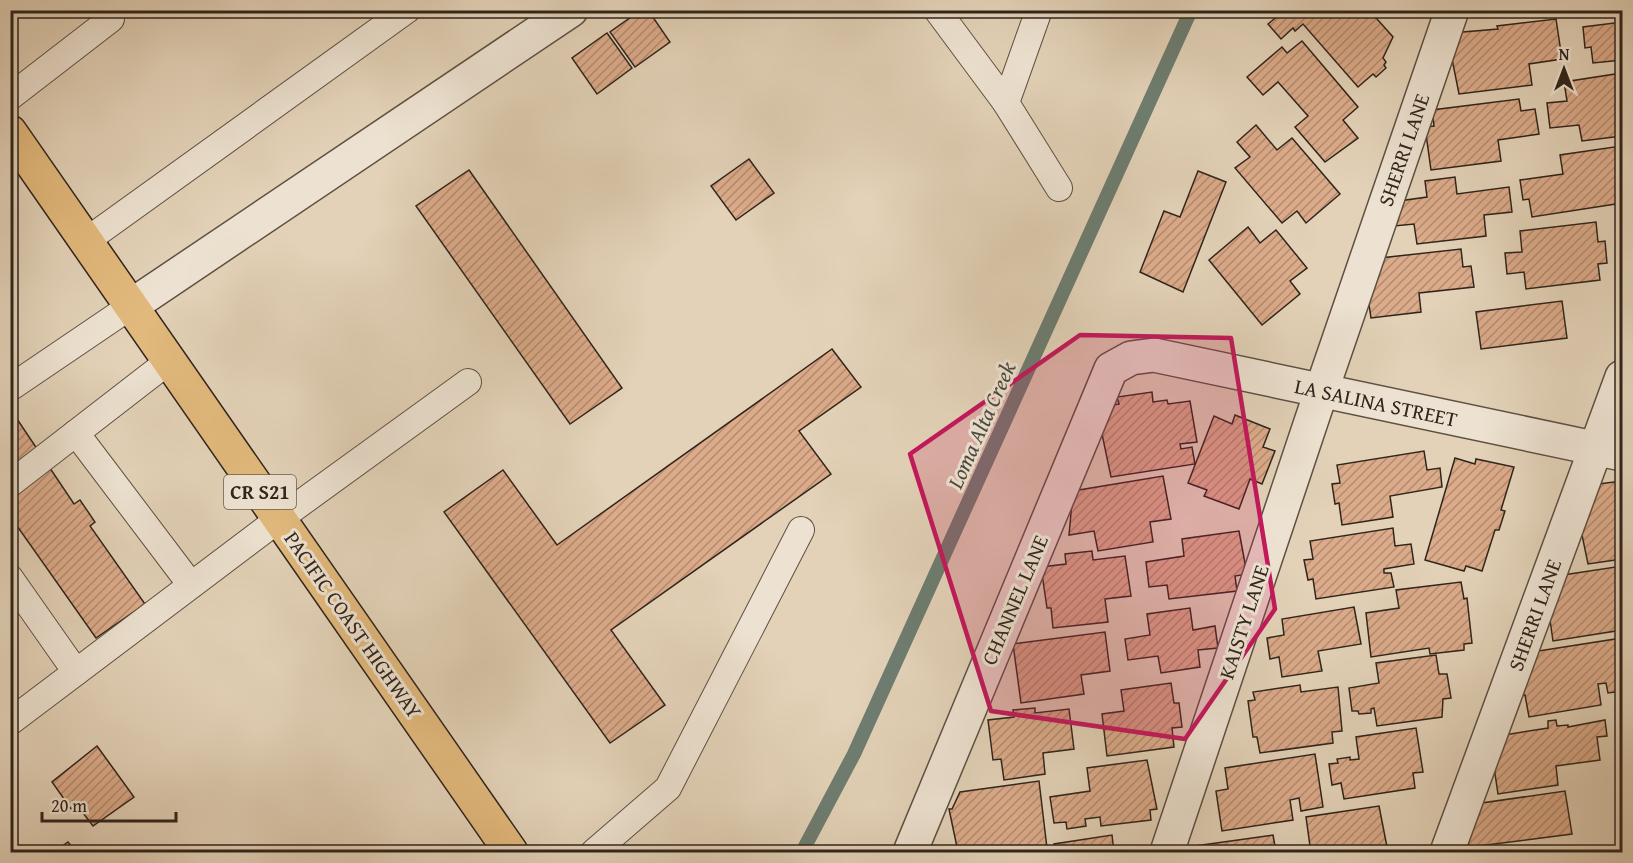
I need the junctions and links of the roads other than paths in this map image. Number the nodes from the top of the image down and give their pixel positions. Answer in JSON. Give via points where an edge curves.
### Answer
{"nodes":[{"id":1,"x":106,"y":10,"type":"edge"},
{"id":2,"x":407,"y":10,"type":"edge"},
{"id":3,"x":571,"y":10,"type":"edge"},
{"id":4,"x":937,"y":10,"type":"edge"},
{"id":5,"x":1039,"y":10,"type":"edge"},
{"id":6,"x":1452,"y":10,"type":"edge"},
{"id":7,"x":10,"y":97,"type":"edge"},
{"id":8,"x":1006,"y":103,"type":"junction"},
{"id":9,"x":10,"y":132,"type":"edge"},
{"id":10,"x":1059,"y":188,"type":"dead end"},
{"id":11,"x":87,"y":241,"type":"junction"},
{"id":12,"x":131,"y":306,"type":"junction"},
{"id":13,"x":1131,"y":358,"type":"joint"},
{"id":14,"x":169,"y":361,"type":"junction"},
{"id":15,"x":1623,"y":377,"type":"edge"},
{"id":16,"x":468,"y":382,"type":"dead end"},
{"id":17,"x":10,"y":388,"type":"edge"},
{"id":18,"x":1321,"y":392,"type":"junction"},
{"id":19,"x":76,"y":433,"type":"junction"},
{"id":20,"x":1610,"y":451,"type":"edge"},
{"id":21,"x":10,"y":484,"type":"edge"},
{"id":22,"x":279,"y":519,"type":"junction"},
{"id":23,"x":801,"y":530,"type":"dead end"},
{"id":24,"x":10,"y":578,"type":"edge"},
{"id":25,"x":191,"y":585,"type":"junction"},
{"id":26,"x":76,"y":672,"type":"junction"},
{"id":27,"x":10,"y":722,"type":"edge"},
{"id":28,"x":512,"y":852,"type":"edge"},
{"id":29,"x":594,"y":852,"type":"edge"},
{"id":30,"x":910,"y":852,"type":"edge"},
{"id":31,"x":1167,"y":852,"type":"edge"},
{"id":32,"x":1447,"y":852,"type":"edge"}],
"edges":[{"from":1,"to":7,"type":"lane","via":[[111,19]]},
{"from":2,"to":11,"type":"lane"},
{"from":3,"to":12,"type":"street"},
{"from":4,"to":8,"type":"lane"},
{"from":5,"to":8,"type":"lane"},
{"from":6,"to":18,"type":"street","name":"SHERRI LANE"},
{"from":8,"to":10,"type":"lane"},
{"from":9,"to":11,"type":"main road","name":"PACIFIC COAST HIGHWAY","number":"CR S21"},
{"from":11,"to":12,"type":"main road","name":"PACIFIC COAST HIGHWAY","number":"CR S21"},
{"from":12,"to":14,"type":"main road","name":"PACIFIC COAST HIGHWAY","number":"CR S21"},
{"from":12,"to":17,"type":"lane"},
{"from":13,"to":18,"type":"street","name":"LA SALINA STREET","via":[[1154,355]]},
{"from":13,"to":30,"type":"street","name":"CHANNEL LANE","via":[[1111,369]]},
{"from":14,"to":19,"type":"lane"},
{"from":14,"to":22,"type":"main road","name":"PACIFIC COAST HIGHWAY","number":"CR S21"},
{"from":15,"to":20,"type":"street","name":"SHERRI LANE"},
{"from":16,"to":22,"type":"lane"},
{"from":18,"to":20,"type":"street","name":"LA SALINA STREET"},
{"from":18,"to":31,"type":"street","name":"KAISTY LANE"},
{"from":19,"to":21,"type":"lane"},
{"from":19,"to":25,"type":"lane"},
{"from":20,"to":32,"type":"street","name":"SHERRI LANE"},
{"from":22,"to":25,"type":"lane"},
{"from":22,"to":28,"type":"main road","name":"PACIFIC COAST HIGHWAY","number":"CR S21"},
{"from":23,"to":29,"type":"lane","via":[[668,788]]},
{"from":24,"to":26,"type":"lane"},
{"from":25,"to":26,"type":"lane"},
{"from":26,"to":27,"type":"lane"}]}
